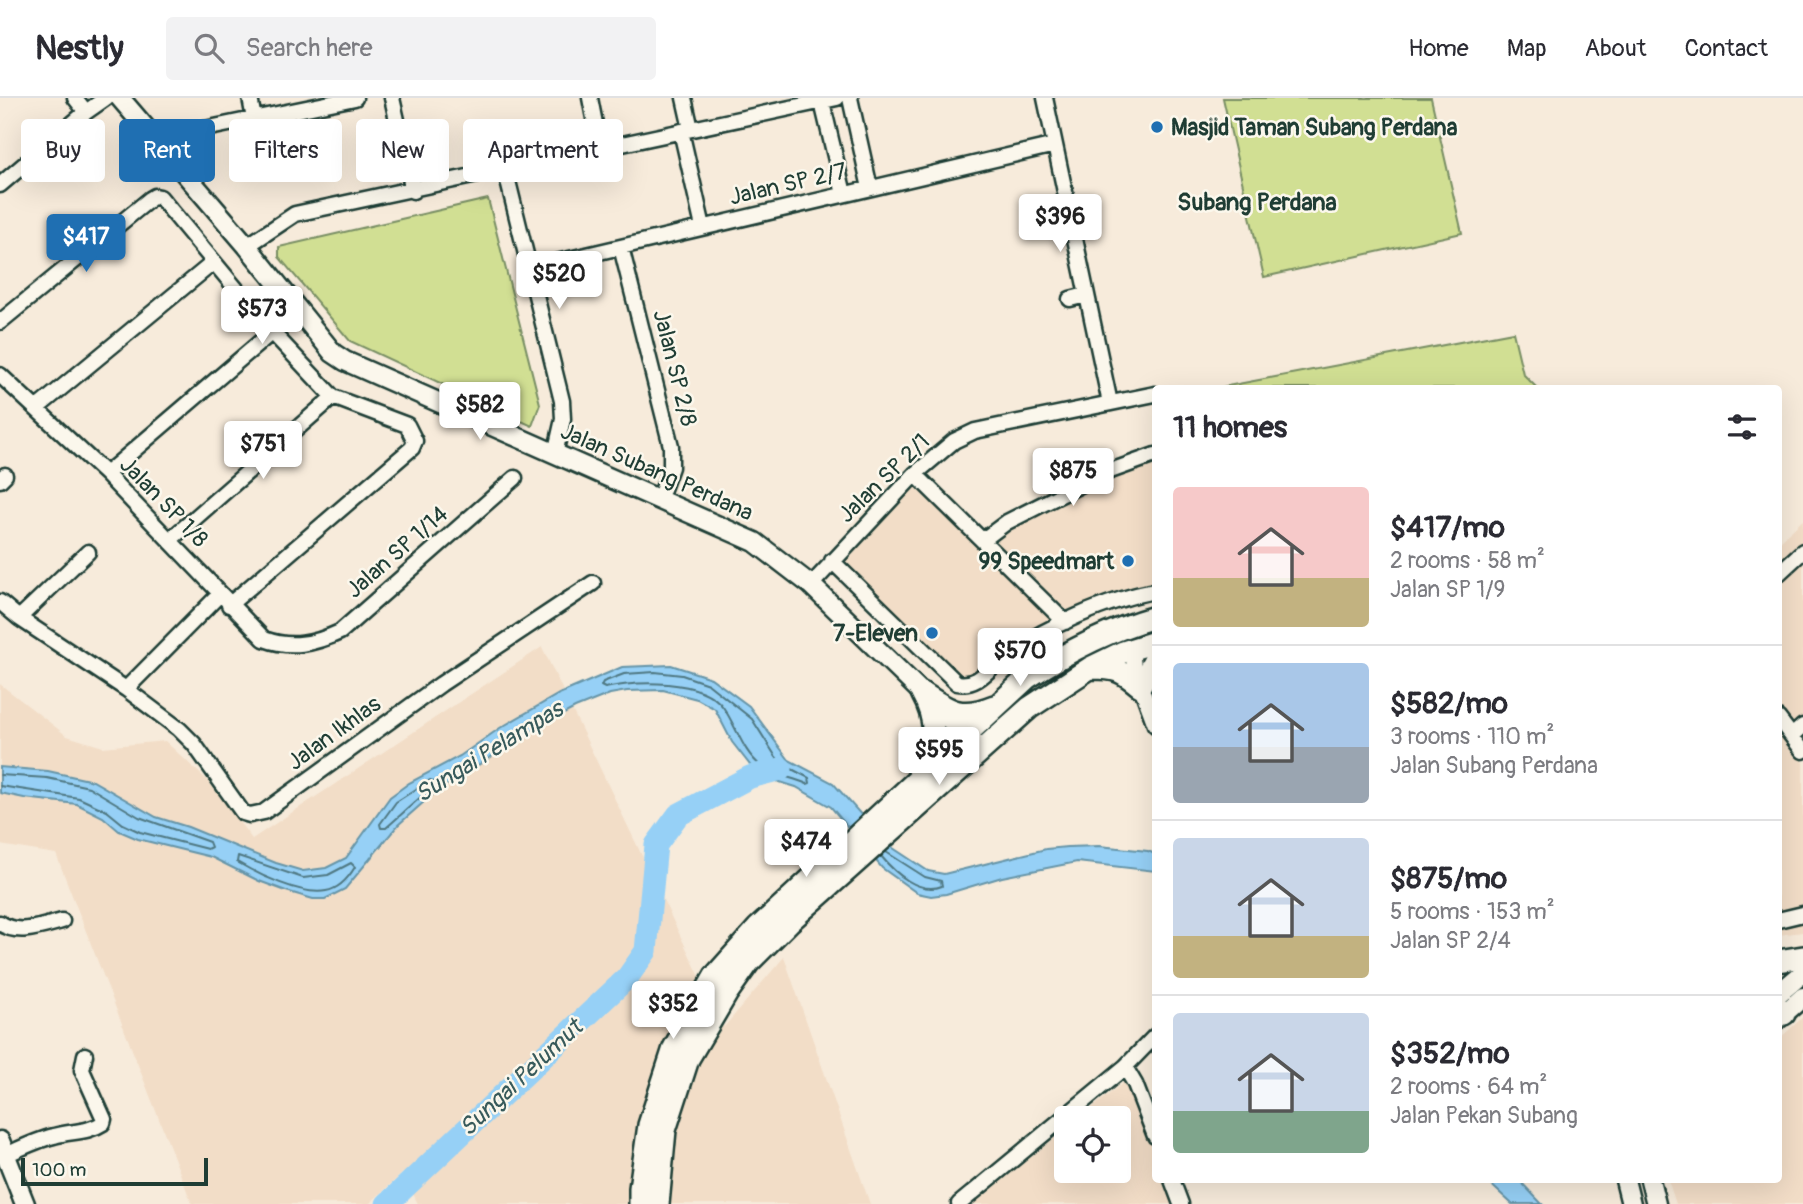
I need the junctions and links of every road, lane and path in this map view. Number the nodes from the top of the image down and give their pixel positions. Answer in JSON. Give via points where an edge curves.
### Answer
{"nodes":[{"id":1,"x":75,"y":98,"type":"edge"},
{"id":2,"x":106,"y":98,"type":"edge"},
{"id":3,"x":120,"y":98,"type":"edge"},
{"id":4,"x":250,"y":98,"type":"edge"},
{"id":5,"x":355,"y":98,"type":"edge"},
{"id":6,"x":393,"y":98,"type":"edge"},
{"id":7,"x":590,"y":98,"type":"edge"},
{"id":8,"x":684,"y":98,"type":"edge"},
{"id":9,"x":838,"y":98,"type":"edge"},
{"id":10,"x":850,"y":98,"type":"edge"},
{"id":11,"x":1045,"y":98,"type":"edge"},
{"id":12,"x":822,"y":102,"type":"junction"},
{"id":13,"x":777,"y":105,"type":"edge"},
{"id":14,"x":86,"y":112,"type":"junction"},
{"id":15,"x":254,"y":119,"type":"joint"},
{"id":16,"x":594,"y":119,"type":"edge"},
{"id":17,"x":686,"y":130,"type":"junction"},
{"id":18,"x":623,"y":144,"type":"edge"},
{"id":19,"x":1055,"y":145,"type":"junction"},
{"id":20,"x":463,"y":179,"type":"edge"},
{"id":21,"x":508,"y":182,"type":"edge"},
{"id":22,"x":0,"y":185,"type":"edge"},
{"id":23,"x":870,"y":188,"type":"junction"},
{"id":24,"x":413,"y":191,"type":"junction"},
{"id":25,"x":844,"y":194,"type":"junction"},
{"id":26,"x":703,"y":228,"type":"junction"},
{"id":27,"x":247,"y":246,"type":"junction"},
{"id":28,"x":621,"y":247,"type":"junction"},
{"id":29,"x":214,"y":262,"type":"junction"},
{"id":30,"x":531,"y":268,"type":"junction"},
{"id":31,"x":1086,"y":295,"type":"junction"},
{"id":32,"x":1070,"y":299,"type":"dead end"},
{"id":33,"x":0,"y":322,"type":"edge"},
{"id":34,"x":272,"y":332,"type":"junction"},
{"id":35,"x":0,"y":375,"type":"edge"},
{"id":36,"x":1152,"y":395,"type":"edge"},
{"id":37,"x":333,"y":397,"type":"junction"},
{"id":38,"x":1110,"y":403,"type":"junction"},
{"id":39,"x":37,"y":408,"type":"junction"},
{"id":40,"x":555,"y":454,"type":"junction"},
{"id":41,"x":1152,"y":456,"type":"edge"},
{"id":42,"x":106,"y":474,"type":"junction"},
{"id":43,"x":915,"y":474,"type":"junction"},
{"id":44,"x":515,"y":478,"type":"dead end"},
{"id":45,"x":659,"y":500,"type":"junction"},
{"id":46,"x":170,"y":540,"type":"junction"},
{"id":47,"x":983,"y":540,"type":"junction"},
{"id":48,"x":1803,"y":551,"type":"edge"},
{"id":49,"x":88,"y":552,"type":"dead end"},
{"id":50,"x":832,"y":561,"type":"junction"},
{"id":51,"x":1782,"y":570,"type":"edge"},
{"id":52,"x":593,"y":583,"type":"dead end"},
{"id":53,"x":811,"y":585,"type":"junction"},
{"id":54,"x":1152,"y":592,"type":"edge"},
{"id":55,"x":225,"y":600,"type":"junction"},
{"id":56,"x":0,"y":602,"type":"edge"},
{"id":57,"x":19,"y":618,"type":"junction"},
{"id":58,"x":1152,"y":621,"type":"edge"},
{"id":59,"x":1065,"y":622,"type":"junction"},
{"id":60,"x":1152,"y":623,"type":"edge"},
{"id":61,"x":1152,"y":643,"type":"edge"},
{"id":62,"x":300,"y":645,"type":"joint"},
{"id":63,"x":1132,"y":649,"type":"junction"},
{"id":64,"x":1090,"y":668,"type":"junction"},
{"id":65,"x":1152,"y":669,"type":"edge"},
{"id":66,"x":126,"y":689,"type":"junction"},
{"id":67,"x":1146,"y":689,"type":"edge"},
{"id":68,"x":922,"y":693,"type":"junction"},
{"id":69,"x":995,"y":706,"type":"junction"},
{"id":70,"x":1152,"y":713,"type":"edge"},
{"id":71,"x":1782,"y":721,"type":"edge"},
{"id":72,"x":1797,"y":731,"type":"edge"},
{"id":73,"x":965,"y":734,"type":"junction"},
{"id":74,"x":981,"y":750,"type":"junction"},
{"id":75,"x":1803,"y":751,"type":"edge"},
{"id":76,"x":894,"y":810,"type":"junction"},
{"id":77,"x":844,"y":860,"type":"junction"},
{"id":78,"x":1803,"y":914,"type":"edge"},
{"id":79,"x":1782,"y":920,"type":"edge"},
{"id":80,"x":62,"y":921,"type":"dead end"},
{"id":81,"x":0,"y":923,"type":"edge"},
{"id":82,"x":1803,"y":957,"type":"edge"},
{"id":83,"x":1782,"y":960,"type":"edge"},
{"id":84,"x":1803,"y":973,"type":"edge"},
{"id":85,"x":1803,"y":997,"type":"edge"},
{"id":86,"x":1782,"y":1004,"type":"edge"},
{"id":87,"x":1782,"y":1008,"type":"edge"},
{"id":88,"x":1152,"y":1039,"type":"edge"},
{"id":89,"x":85,"y":1055,"type":"dead end"},
{"id":90,"x":1125,"y":1067,"type":"junction"},
{"id":91,"x":1152,"y":1128,"type":"edge"},
{"id":92,"x":4,"y":1160,"type":"edge"},
{"id":93,"x":1173,"y":1183,"type":"edge"},
{"id":94,"x":1626,"y":1183,"type":"edge"},
{"id":95,"x":1651,"y":1183,"type":"edge"},
{"id":96,"x":24,"y":1204,"type":"edge"},
{"id":97,"x":640,"y":1204,"type":"edge"},
{"id":98,"x":658,"y":1204,"type":"edge"},
{"id":99,"x":959,"y":1204,"type":"edge"},
{"id":100,"x":1181,"y":1204,"type":"edge"},
{"id":101,"x":1630,"y":1204,"type":"edge"},
{"id":102,"x":1656,"y":1204,"type":"edge"}],
"edges":[{"from":1,"to":14,"type":"street"},
{"from":2,"to":14,"type":"street"},
{"from":3,"to":27,"type":"street","name":"Jalan Subang Perdana"},
{"from":4,"to":15,"type":"street"},
{"from":5,"to":15,"type":"street"},
{"from":6,"to":24,"type":"street"},
{"from":7,"to":16,"type":"street"},
{"from":8,"to":17,"type":"street"},
{"from":9,"to":12,"type":"street"},
{"from":10,"to":23,"type":"street"},
{"from":11,"to":19,"type":"street"},
{"from":12,"to":13,"type":"street"},
{"from":12,"to":25,"type":"street"},
{"from":13,"to":17,"type":"street"},
{"from":14,"to":22,"type":"street"},
{"from":17,"to":18,"type":"street"},
{"from":17,"to":26,"type":"street"},
{"from":19,"to":23,"type":"street","name":"Jalan SP 2/7"},
{"from":19,"to":31,"type":"street"},
{"from":20,"to":24,"type":"street"},
{"from":21,"to":30,"type":"street"},
{"from":23,"to":25,"type":"street","name":"Jalan SP 2/7"},
{"from":24,"to":27,"type":"street","via":[[295,214]]},
{"from":25,"to":26,"type":"street","name":"Jalan SP 2/7"},
{"from":26,"to":28,"type":"street","name":"Jalan SP 2/7"},
{"from":27,"to":40,"type":"street","name":"Jalan Subang Perdana","via":[[333,353]]},
{"from":28,"to":30,"type":"street","name":"Jalan SP 2/7"},
{"from":28,"to":45,"type":"street","name":"Jalan SP 2/8","via":[[671,446],[671,467]]},
{"from":29,"to":33,"type":"street","via":[[155,196]]},
{"from":29,"to":34,"type":"street"},
{"from":29,"to":39,"type":"street"},
{"from":30,"to":40,"type":"street","via":[[562,401]]},
{"from":31,"to":32,"type":"street"},
{"from":31,"to":38,"type":"street"},
{"from":34,"to":37,"type":"street"},
{"from":34,"to":42,"type":"street"},
{"from":35,"to":39,"type":"street","name":"Jalan SP 1/8"},
{"from":36,"to":38,"type":"street","name":"Jalan SP 2/1"},
{"from":37,"to":46,"type":"street"},
{"from":37,"to":55,"type":"street","via":[[401,421],[412,433],[414,445]]},
{"from":38,"to":43,"type":"street","name":"Jalan SP 2/1","via":[[975,431],[954,441]]},
{"from":39,"to":42,"type":"street","name":"Jalan SP 1/8"},
{"from":40,"to":45,"type":"street","name":"Jalan Subang Perdana"},
{"from":41,"to":47,"type":"street","via":[[1102,474],[1007,522]]},
{"from":42,"to":46,"type":"street","name":"Jalan SP 1/8"},
{"from":43,"to":47,"type":"street"},
{"from":43,"to":50,"type":"street","name":"Jalan SP 2/1"},
{"from":44,"to":62,"type":"street","name":"Jalan SP 1/14","via":[[340,632]]},
{"from":45,"to":53,"type":"street","name":"Jalan Subang Perdana","via":[[755,542]]},
{"from":46,"to":55,"type":"street","name":"Jalan SP 1/8"},
{"from":47,"to":59,"type":"street"},
{"from":48,"to":51,"type":"street"},
{"from":49,"to":57,"type":"street"},
{"from":50,"to":53,"type":"street","name":"Jalan SP 2/1"},
{"from":50,"to":59,"type":"street","via":[[957,683],[976,681],[1005,655]]},
{"from":52,"to":66,"type":"street","name":"Jalan Ikhlas","via":[[441,684],[264,812],[243,813],[194,744]]},
{"from":53,"to":68,"type":"street","name":"Jalan Subang Perdana"},
{"from":54,"to":59,"type":"street"},
{"from":55,"to":62,"type":"street","name":"Jalan SP 1/8","via":[[264,639]]},
{"from":55,"to":66,"type":"street"},
{"from":56,"to":57,"type":"street","name":"Jalan Ikhlas"},
{"from":57,"to":66,"type":"street","name":"Jalan Ikhlas"},
{"from":58,"to":69,"type":"main road","via":[[1106,634],[1063,654]]},
{"from":60,"to":63,"type":"main road"},
{"from":61,"to":63,"type":"main road"},
{"from":63,"to":64,"type":"main road"},
{"from":63,"to":67,"type":"street","via":[[1134,668]]},
{"from":64,"to":67,"type":"main road","via":[[1114,668]]},
{"from":64,"to":74,"type":"main road","via":[[1029,708]]},
{"from":65,"to":67,"type":"main road"},
{"from":67,"to":70,"type":"street"},
{"from":68,"to":69,"type":"main road","via":[[955,713]]},
{"from":68,"to":73,"type":"street","name":"Jalan Subang Perdana"},
{"from":68,"to":76,"type":"main road","via":[[934,723],[933,742],[928,758]]},
{"from":69,"to":73,"type":"main road"},
{"from":71,"to":72,"type":"street"},
{"from":72,"to":75,"type":"street"},
{"from":73,"to":74,"type":"street","name":"Jalan Subang Perdana"},
{"from":73,"to":76,"type":"main road"},
{"from":74,"to":76,"type":"main road"},
{"from":76,"to":77,"type":"main road"},
{"from":77,"to":97,"type":"main road","via":[[758,928],[715,976],[674,1048],[649,1125]]},
{"from":77,"to":98,"type":"main road","via":[[749,962],[688,1059],[665,1130]]},
{"from":78,"to":79,"type":"street"},
{"from":80,"to":81,"type":"street","via":[[22,930]]},
{"from":82,"to":83,"type":"main road"},
{"from":84,"to":86,"type":"street"},
{"from":85,"to":87,"type":"street"},
{"from":88,"to":90,"type":"street"},
{"from":89,"to":92,"type":"street","via":[[82,1070],[103,1123],[30,1143]]},
{"from":90,"to":91,"type":"street"},
{"from":90,"to":99,"type":"street"},
{"from":92,"to":96,"type":"street"},
{"from":93,"to":100,"type":"street"},
{"from":94,"to":101,"type":"street"},
{"from":95,"to":102,"type":"street"}]}
